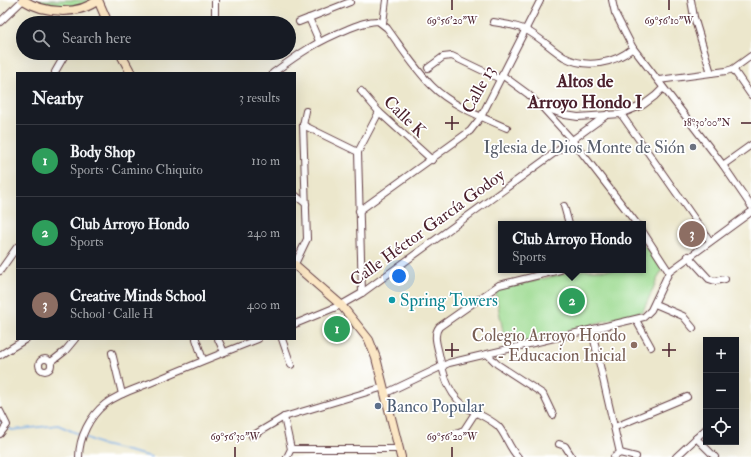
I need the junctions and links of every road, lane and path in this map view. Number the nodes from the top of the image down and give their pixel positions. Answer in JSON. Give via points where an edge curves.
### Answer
{"nodes":[{"id":1,"x":22,"y":0,"type":"edge"},
{"id":2,"x":98,"y":0,"type":"edge"},
{"id":3,"x":215,"y":0,"type":"edge"},
{"id":4,"x":386,"y":0,"type":"edge"},
{"id":5,"x":612,"y":0,"type":"edge"},
{"id":6,"x":691,"y":0,"type":"edge"},
{"id":7,"x":540,"y":1,"type":"dead end"},
{"id":8,"x":350,"y":2,"type":"dead end"},
{"id":9,"x":215,"y":14,"type":"dead end"},
{"id":10,"x":105,"y":16,"type":"edge"},
{"id":11,"x":309,"y":18,"type":"junction"},
{"id":12,"x":0,"y":22,"type":"edge"},
{"id":13,"x":300,"y":22,"type":"dead end"},
{"id":14,"x":493,"y":22,"type":"dead end"},
{"id":15,"x":383,"y":23,"type":"junction"},
{"id":16,"x":525,"y":29,"type":"junction"},
{"id":17,"x":319,"y":41,"type":"junction"},
{"id":18,"x":633,"y":48,"type":"junction"},
{"id":19,"x":296,"y":56,"type":"edge"},
{"id":20,"x":751,"y":56,"type":"edge"},
{"id":21,"x":62,"y":60,"type":"edge"},
{"id":22,"x":125,"y":60,"type":"edge"},
{"id":23,"x":290,"y":60,"type":"edge"},
{"id":24,"x":428,"y":68,"type":"dead end"},
{"id":25,"x":733,"y":69,"type":"junction"},
{"id":26,"x":55,"y":72,"type":"dead end"},
{"id":27,"x":129,"y":72,"type":"edge"},
{"id":28,"x":274,"y":72,"type":"edge"},
{"id":29,"x":711,"y":73,"type":"junction"},
{"id":30,"x":501,"y":77,"type":"junction"},
{"id":31,"x":659,"y":80,"type":"junction"},
{"id":32,"x":663,"y":88,"type":"junction"},
{"id":33,"x":361,"y":91,"type":"dead end"},
{"id":34,"x":751,"y":95,"type":"edge"},
{"id":35,"x":540,"y":106,"type":"junction"},
{"id":36,"x":306,"y":111,"type":"dead end"},
{"id":37,"x":379,"y":112,"type":"junction"},
{"id":38,"x":608,"y":114,"type":"junction"},
{"id":39,"x":622,"y":114,"type":"junction"},
{"id":40,"x":481,"y":117,"type":"junction"},
{"id":41,"x":303,"y":125,"type":"junction"},
{"id":42,"x":507,"y":128,"type":"dead end"},
{"id":43,"x":572,"y":140,"type":"junction"},
{"id":44,"x":751,"y":145,"type":"edge"},
{"id":45,"x":358,"y":152,"type":"junction"},
{"id":46,"x":432,"y":160,"type":"junction"},
{"id":47,"x":723,"y":165,"type":"junction"},
{"id":48,"x":296,"y":196,"type":"edge"},
{"id":49,"x":306,"y":204,"type":"junction"},
{"id":50,"x":564,"y":206,"type":"dead end"},
{"id":51,"x":751,"y":206,"type":"edge"},
{"id":52,"x":359,"y":211,"type":"junction"},
{"id":53,"x":751,"y":212,"type":"edge"},
{"id":54,"x":568,"y":221,"type":"edge"},
{"id":55,"x":635,"y":221,"type":"edge"},
{"id":56,"x":646,"y":237,"type":"edge"},
{"id":57,"x":710,"y":241,"type":"junction"},
{"id":58,"x":16,"y":248,"type":"edge"},
{"id":59,"x":688,"y":256,"type":"junction"},
{"id":60,"x":296,"y":262,"type":"edge"},
{"id":61,"x":296,"y":265,"type":"edge"},
{"id":62,"x":0,"y":271,"type":"edge"},
{"id":63,"x":669,"y":272,"type":"junction"},
{"id":64,"x":548,"y":273,"type":"edge"},
{"id":65,"x":725,"y":279,"type":"dead end"},
{"id":66,"x":362,"y":293,"type":"junction"},
{"id":67,"x":655,"y":304,"type":"junction"},
{"id":68,"x":341,"y":305,"type":"junction"},
{"id":69,"x":636,"y":320,"type":"junction"},
{"id":70,"x":296,"y":324,"type":"edge"},
{"id":71,"x":693,"y":328,"type":"dead end"},
{"id":72,"x":592,"y":331,"type":"junction"},
{"id":73,"x":24,"y":340,"type":"edge"},
{"id":74,"x":74,"y":340,"type":"edge"},
{"id":75,"x":196,"y":340,"type":"edge"},
{"id":76,"x":218,"y":340,"type":"edge"},
{"id":77,"x":254,"y":340,"type":"edge"},
{"id":78,"x":282,"y":340,"type":"edge"},
{"id":79,"x":651,"y":347,"type":"dead end"},
{"id":80,"x":224,"y":352,"type":"junction"},
{"id":81,"x":112,"y":353,"type":"dead end"},
{"id":82,"x":488,"y":355,"type":"junction"},
{"id":83,"x":0,"y":356,"type":"edge"},
{"id":84,"x":203,"y":360,"type":"junction"},
{"id":85,"x":51,"y":362,"type":"dead end"},
{"id":86,"x":291,"y":365,"type":"dead end"},
{"id":87,"x":442,"y":366,"type":"junction"},
{"id":88,"x":385,"y":390,"type":"junction"},
{"id":89,"x":122,"y":394,"type":"junction"},
{"id":90,"x":687,"y":397,"type":"dead end"},
{"id":91,"x":0,"y":411,"type":"edge"},
{"id":92,"x":475,"y":413,"type":"junction"},
{"id":93,"x":554,"y":414,"type":"dead end"},
{"id":94,"x":284,"y":417,"type":"junction"},
{"id":95,"x":615,"y":427,"type":"junction"},
{"id":96,"x":1,"y":431,"type":"edge"},
{"id":97,"x":703,"y":432,"type":"edge"},
{"id":98,"x":252,"y":436,"type":"dead end"},
{"id":99,"x":448,"y":436,"type":"dead end"},
{"id":100,"x":696,"y":438,"type":"junction"},
{"id":101,"x":560,"y":444,"type":"dead end"},
{"id":102,"x":291,"y":449,"type":"junction"},
{"id":103,"x":400,"y":453,"type":"edge"},
{"id":104,"x":617,"y":455,"type":"edge"},
{"id":105,"x":79,"y":457,"type":"edge"},
{"id":106,"x":287,"y":457,"type":"edge"},
{"id":107,"x":518,"y":457,"type":"edge"},
{"id":108,"x":572,"y":457,"type":"edge"},
{"id":109,"x":636,"y":457,"type":"edge"},
{"id":110,"x":676,"y":457,"type":"edge"},
{"id":111,"x":715,"y":457,"type":"edge"}],
"edges":[{"from":1,"to":2,"type":"main road","via":[[42,8],[66,10],[86,7]]},
{"from":1,"to":12,"type":"street"},
{"from":2,"to":10,"type":"main road"},
{"from":3,"to":9,"type":"street"},
{"from":4,"to":15,"type":"street"},
{"from":5,"to":18,"type":"street","via":[[615,13]]},
{"from":6,"to":29,"type":"street"},
{"from":7,"to":16,"type":"street","name":"Calle 13"},
{"from":8,"to":11,"type":"street"},
{"from":11,"to":13,"type":"street"},
{"from":11,"to":17,"type":"street"},
{"from":14,"to":16,"type":"street"},
{"from":15,"to":17,"type":"street","via":[[365,23]]},
{"from":15,"to":40,"type":"street","via":[[433,87]]},
{"from":16,"to":18,"type":"street","via":[[563,56],[580,64],[614,59]]},
{"from":16,"to":30,"type":"street","name":"Calle 13"},
{"from":17,"to":19,"type":"street"},
{"from":18,"to":31,"type":"street"},
{"from":20,"to":25,"type":"street"},
{"from":21,"to":26,"type":"street"},
{"from":22,"to":27,"type":"main road"},
{"from":23,"to":28,"type":"street"},
{"from":24,"to":30,"type":"street","via":[[444,57],[452,56]]},
{"from":25,"to":29,"type":"street"},
{"from":25,"to":34,"type":"street"},
{"from":29,"to":31,"type":"street"},
{"from":30,"to":35,"type":"street","via":[[528,94]]},
{"from":30,"to":40,"type":"street","name":"Calle 13"},
{"from":31,"to":32,"type":"street"},
{"from":32,"to":39,"type":"street","via":[[643,105]]},
{"from":32,"to":47,"type":"street"},
{"from":33,"to":37,"type":"street","name":"Calle K"},
{"from":35,"to":38,"type":"street","via":[[565,115]]},
{"from":35,"to":43,"type":"street"},
{"from":36,"to":41,"type":"street"},
{"from":37,"to":45,"type":"street"},
{"from":37,"to":46,"type":"street","name":"Calle K"},
{"from":38,"to":39,"type":"street"},
{"from":38,"to":43,"type":"street","name":"Calle Héctor García Godoy"},
{"from":39,"to":57,"type":"street"},
{"from":40,"to":42,"type":"street"},
{"from":40,"to":46,"type":"street","name":"Calle 13","via":[[470,131]]},
{"from":41,"to":45,"type":"street"},
{"from":41,"to":49,"type":"street"},
{"from":43,"to":55,"type":"street"},
{"from":43,"to":66,"type":"street","name":"Calle Héctor García Godoy"},
{"from":44,"to":47,"type":"street"},
{"from":45,"to":52,"type":"street"},
{"from":46,"to":52,"type":"street","name":"Calle 13"},
{"from":47,"to":51,"type":"street"},
{"from":48,"to":49,"type":"street"},
{"from":49,"to":60,"type":"street","via":[[307,239]]},
{"from":50,"to":54,"type":"street"},
{"from":52,"to":66,"type":"street"},
{"from":53,"to":57,"type":"street"},
{"from":56,"to":63,"type":"street"},
{"from":57,"to":59,"type":"street"},
{"from":58,"to":62,"type":"street"},
{"from":59,"to":63,"type":"street"},
{"from":59,"to":65,"type":"street","via":[[709,279]]},
{"from":61,"to":68,"type":"main road"},
{"from":63,"to":67,"type":"street"},
{"from":64,"to":87,"type":"street","via":[[499,285],[439,327],[436,341]]},
{"from":66,"to":68,"type":"street","name":"Calle Héctor García Godoy"},
{"from":67,"to":69,"type":"street","via":[[644,317]]},
{"from":67,"to":71,"type":"street","via":[[683,316]]},
{"from":68,"to":70,"type":"street","name":"Calle Héctor García Godoy"},
{"from":68,"to":88,"type":"main road","via":[[369,340]]},
{"from":69,"to":72,"type":"street"},
{"from":69,"to":79,"type":"street"},
{"from":72,"to":82,"type":"street"},
{"from":72,"to":95,"type":"street"},
{"from":73,"to":83,"type":"street"},
{"from":74,"to":85,"type":"street","via":[[65,352]]},
{"from":75,"to":84,"type":"street"},
{"from":76,"to":80,"type":"street"},
{"from":77,"to":80,"type":"street"},
{"from":78,"to":86,"type":"street"},
{"from":80,"to":84,"type":"street"},
{"from":81,"to":89,"type":"street"},
{"from":82,"to":87,"type":"street"},
{"from":82,"to":93,"type":"street","via":[[497,364],[544,394]]},
{"from":84,"to":89,"type":"street"},
{"from":87,"to":88,"type":"street"},
{"from":87,"to":92,"type":"street","via":[[450,391],[459,402]]},
{"from":88,"to":94,"type":"street"},
{"from":88,"to":103,"type":"main road"},
{"from":89,"to":105,"type":"street","via":[[106,403],[90,421],[79,448]]},
{"from":90,"to":95,"type":"street"},
{"from":91,"to":96,"type":"street","via":[[7,425]]},
{"from":92,"to":99,"type":"street","via":[[465,429]]},
{"from":92,"to":107,"type":"street","via":[[499,428]]},
{"from":94,"to":98,"type":"street"},
{"from":94,"to":102,"type":"street"},
{"from":95,"to":104,"type":"street"},
{"from":97,"to":100,"type":"street"},
{"from":100,"to":110,"type":"street"},
{"from":100,"to":111,"type":"street"},
{"from":101,"to":108,"type":"street","via":[[565,446]]},
{"from":102,"to":103,"type":"street"},
{"from":102,"to":106,"type":"street"},
{"from":104,"to":109,"type":"street"}]}
